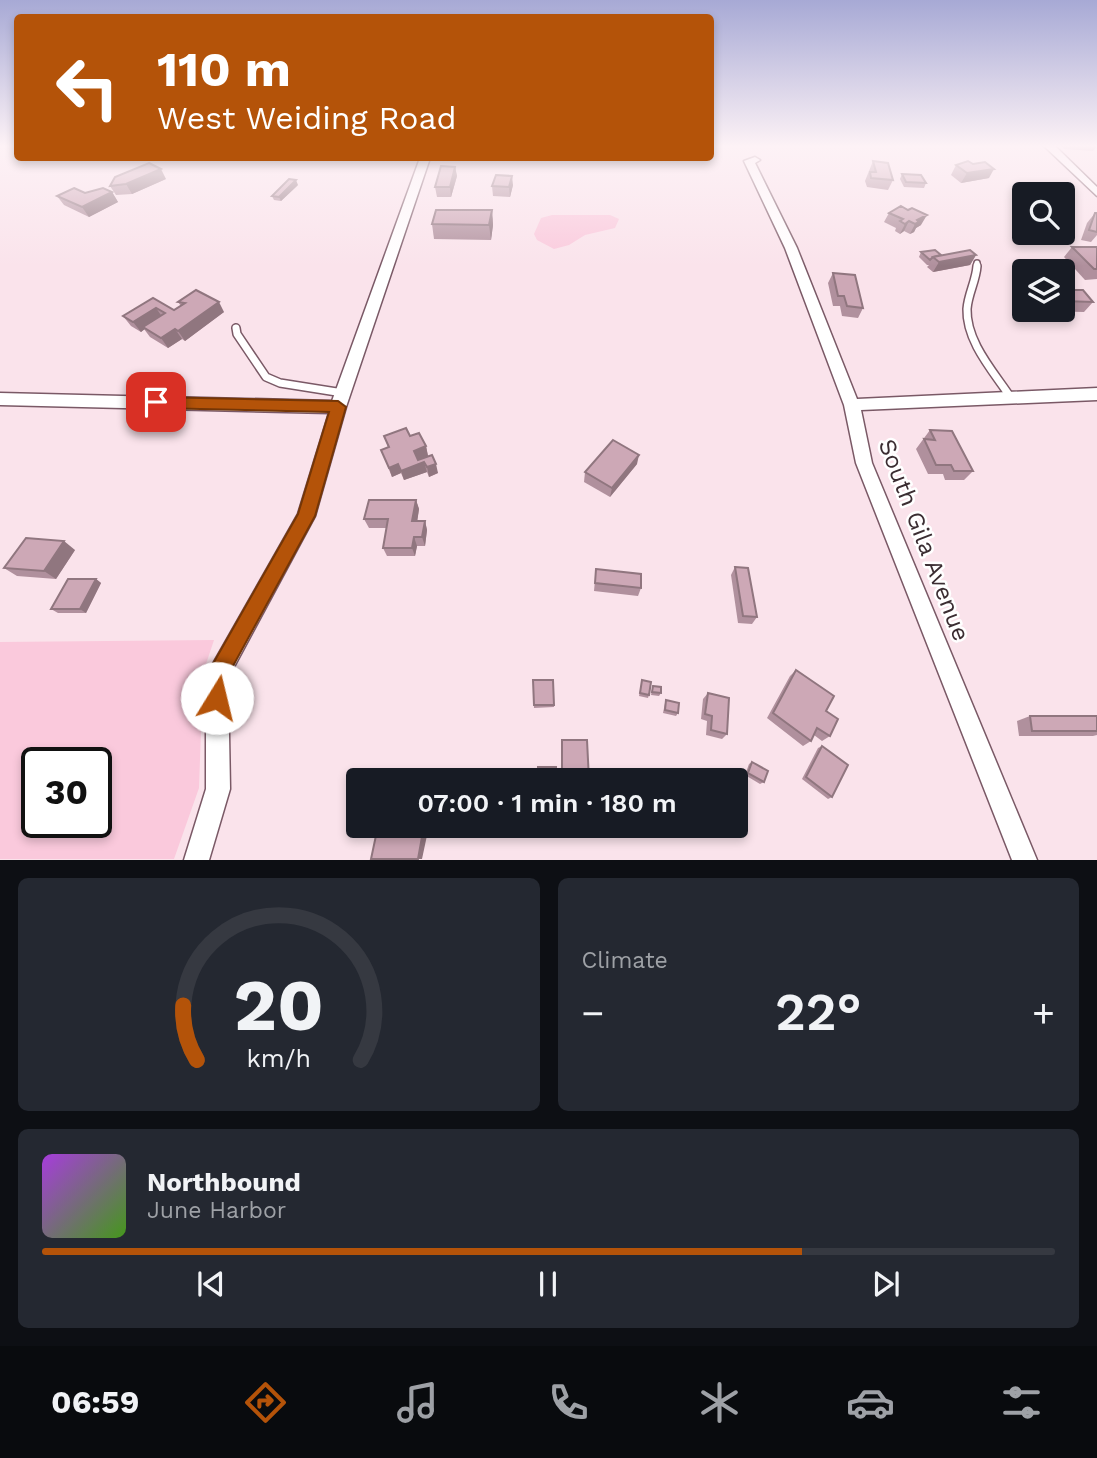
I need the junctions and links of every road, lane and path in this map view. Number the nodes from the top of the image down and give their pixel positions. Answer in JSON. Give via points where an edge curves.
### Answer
{"nodes":[{"id":1,"x":415,"y":186,"type":"edge"},
{"id":2,"x":764,"y":186,"type":"edge"},
{"id":3,"x":977,"y":263,"type":"edge"},
{"id":4,"x":236,"y":328,"type":"dead end"},
{"id":5,"x":1097,"y":394,"type":"edge"},
{"id":6,"x":1011,"y":398,"type":"junction"},
{"id":7,"x":0,"y":399,"type":"edge"},
{"id":8,"x":340,"y":400,"type":"junction"},
{"id":9,"x":852,"y":405,"type":"junction"},
{"id":10,"x":197,"y":859,"type":"edge"},
{"id":11,"x":1025,"y":859,"type":"edge"}],
"edges":[{"from":1,"to":8,"type":"street"},
{"from":2,"to":9,"type":"street","name":"South Gila Avenue"},
{"from":3,"to":6,"type":"lane","via":[[967,320]]},
{"from":4,"to":8,"type":"lane","via":[[266,377]]},
{"from":5,"to":6,"type":"street"},
{"from":6,"to":9,"type":"street"},
{"from":7,"to":8,"type":"street"},
{"from":8,"to":10,"type":"street","via":[[306,516],[217,676],[218,789]]},
{"from":9,"to":11,"type":"street","name":"South Gila Avenue","via":[[864,463]]}]}
